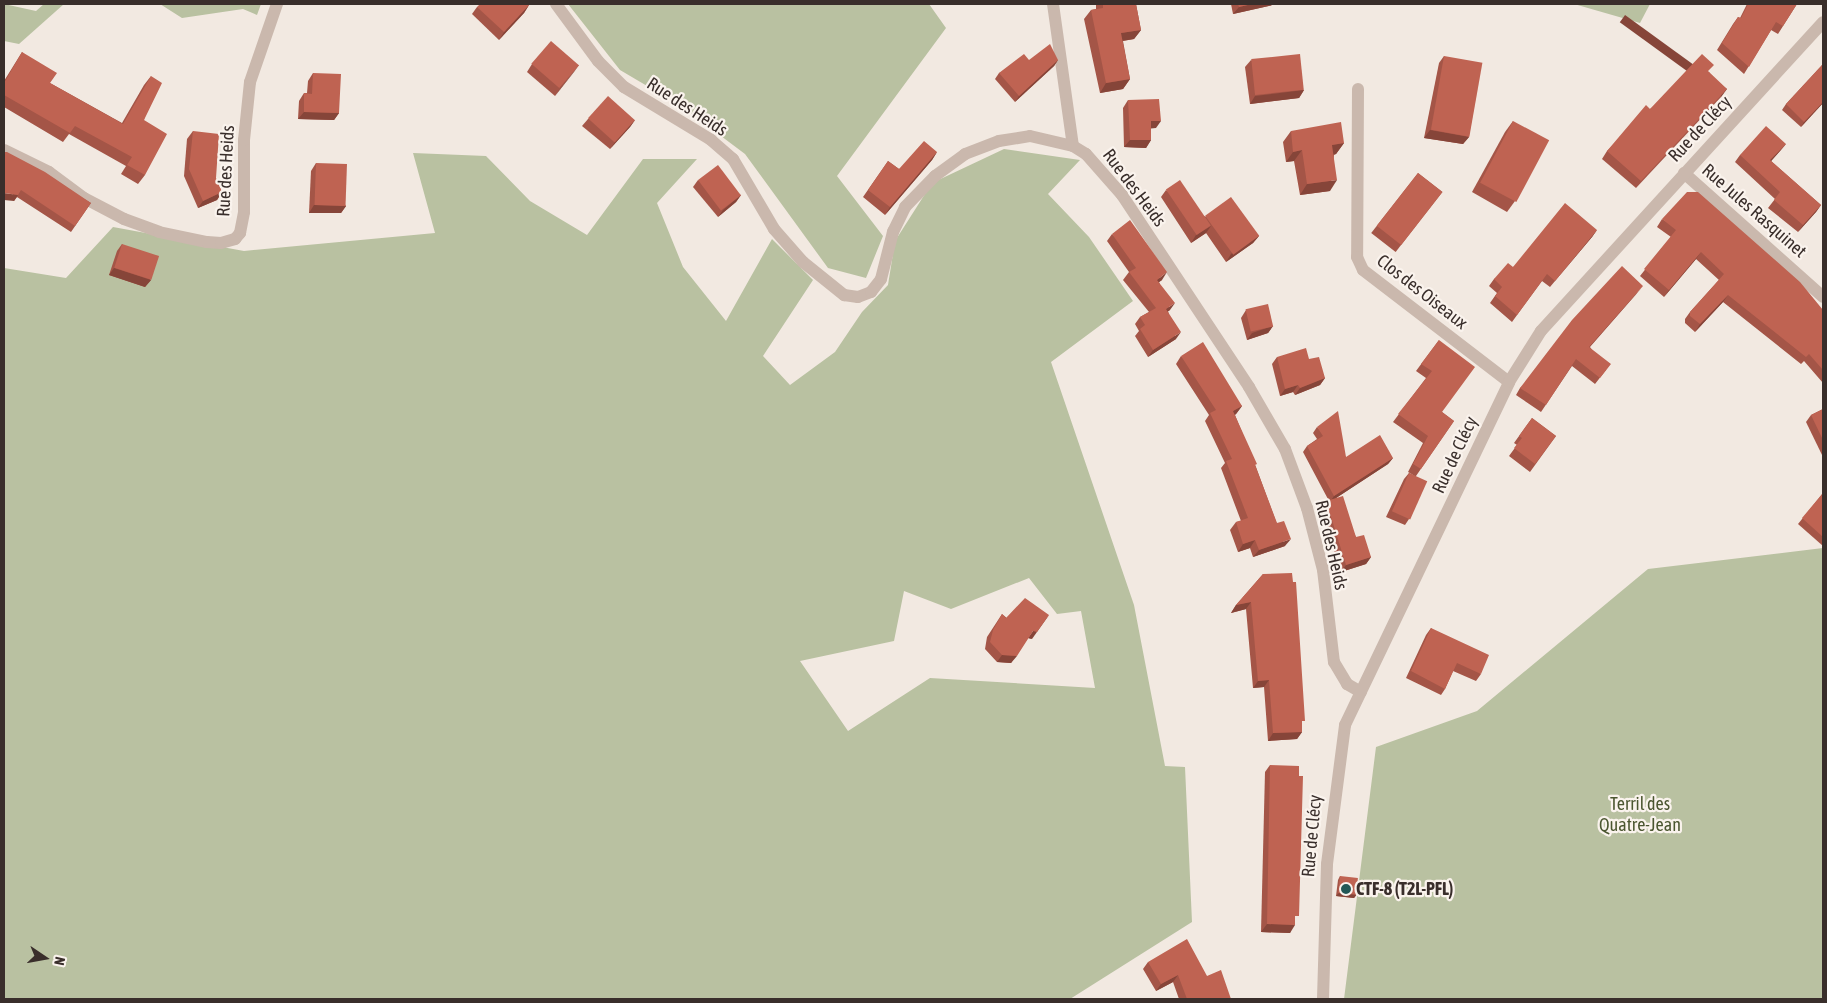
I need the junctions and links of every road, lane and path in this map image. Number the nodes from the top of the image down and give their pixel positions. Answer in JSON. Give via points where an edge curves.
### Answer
{"nodes":[{"id":1,"x":277,"y":4,"type":"edge"},
{"id":2,"x":556,"y":4,"type":"edge"},
{"id":3,"x":1053,"y":4,"type":"edge"},
{"id":4,"x":1823,"y":22,"type":"edge"},
{"id":5,"x":1358,"y":89,"type":"dead end"},
{"id":6,"x":1073,"y":146,"type":"junction"},
{"id":7,"x":4,"y":150,"type":"edge"},
{"id":8,"x":1684,"y":173,"type":"junction"},
{"id":9,"x":1823,"y":297,"type":"edge"},
{"id":10,"x":1509,"y":382,"type":"junction"},
{"id":11,"x":1360,"y":692,"type":"junction"},
{"id":12,"x":1323,"y":999,"type":"edge"}],
"edges":[{"from":1,"to":7,"type":"street","name":"Rue des Heids","via":[[250,82],[244,140],[244,212],[240,233],[235,239],[207,242],[159,232],[124,219],[84,198],[49,172]]},
{"from":2,"to":6,"type":"street","name":"Rue des Heids","via":[[598,61],[624,87],[711,140],[733,159],[774,228],[803,262],[844,295],[858,297],[870,292],[881,279],[893,232],[906,207],[935,176],[965,154],[1013,138],[1030,136]]},
{"from":3,"to":6,"type":"street"},
{"from":4,"to":8,"type":"street","name":"Rue de Clécy"},
{"from":5,"to":10,"type":"street","name":"Clos des Oiseaux","via":[[1356,258],[1363,270]]},
{"from":6,"to":11,"type":"street","name":"Rue des Heids","via":[[1102,169],[1122,195],[1249,387],[1285,449],[1323,570],[1334,662],[1347,684]]},
{"from":8,"to":9,"type":"street","name":"Rue Jules Rasquinet"},
{"from":8,"to":10,"type":"street","name":"Rue de Clécy","via":[[1541,331]]},
{"from":10,"to":11,"type":"street","name":"Rue de Clécy"},
{"from":11,"to":12,"type":"street","name":"Rue de Clécy","via":[[1345,725],[1334,787],[1324,902]]}]}
